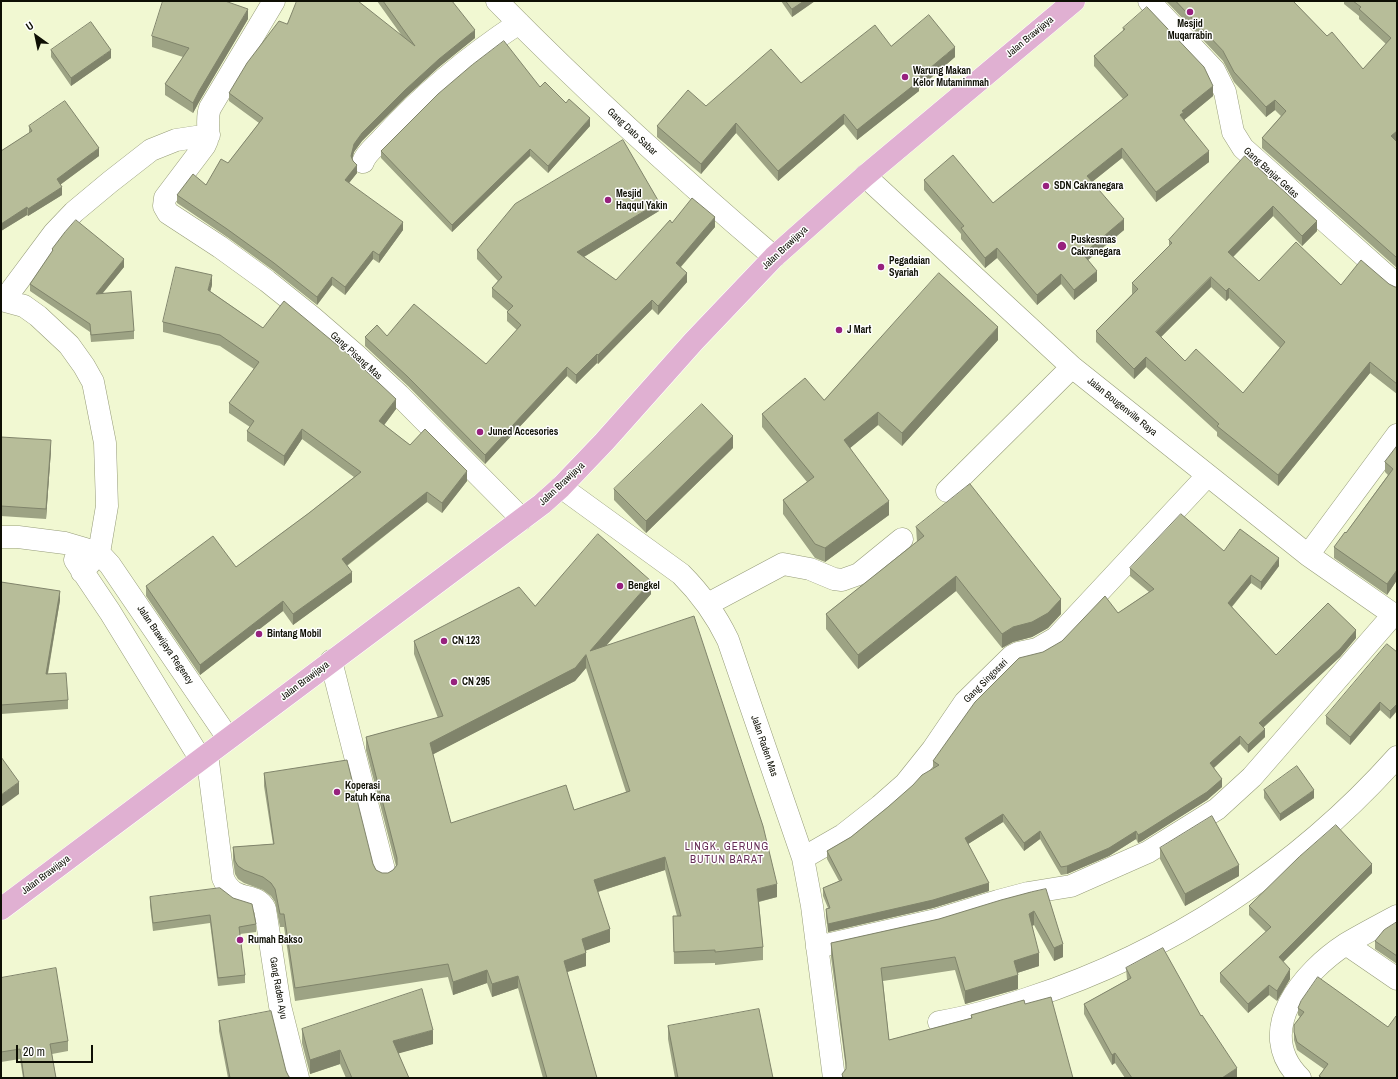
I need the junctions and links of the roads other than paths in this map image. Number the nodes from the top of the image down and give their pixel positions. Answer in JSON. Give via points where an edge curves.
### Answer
{"nodes":[{"id":1,"x":274,"y":1,"type":"edge"},
{"id":2,"x":498,"y":1,"type":"edge"},
{"id":3,"x":1074,"y":1,"type":"edge"},
{"id":4,"x":1149,"y":1,"type":"edge"},
{"id":5,"x":519,"y":23,"type":"junction"},
{"id":6,"x":209,"y":135,"type":"junction"},
{"id":7,"x":363,"y":162,"type":"dead end"},
{"id":8,"x":865,"y":176,"type":"junction"},
{"id":9,"x":774,"y":257,"type":"junction"},
{"id":10,"x":1397,"y":285,"type":"edge"},
{"id":11,"x":2,"y":300,"type":"edge"},
{"id":12,"x":1072,"y":367,"type":"junction"},
{"id":13,"x":1397,"y":435,"type":"edge"},
{"id":14,"x":1207,"y":476,"type":"junction"},
{"id":15,"x":561,"y":487,"type":"junction"},
{"id":16,"x":947,"y":491,"type":"dead end"},
{"id":17,"x":522,"y":519,"type":"junction"},
{"id":18,"x":1,"y":537,"type":"edge"},
{"id":19,"x":902,"y":539,"type":"dead end"},
{"id":20,"x":65,"y":543,"type":"junction"},
{"id":21,"x":99,"y":553,"type":"junction"},
{"id":22,"x":1308,"y":555,"type":"junction"},
{"id":23,"x":82,"y":572,"type":"junction"},
{"id":24,"x":708,"y":604,"type":"junction"},
{"id":25,"x":1395,"y":616,"type":"edge"},
{"id":26,"x":331,"y":661,"type":"junction"},
{"id":27,"x":228,"y":738,"type":"junction"},
{"id":28,"x":204,"y":757,"type":"junction"},
{"id":29,"x":1397,"y":757,"type":"edge"},
{"id":30,"x":803,"y":858,"type":"junction"},
{"id":31,"x":385,"y":874,"type":"edge"},
{"id":32,"x":1,"y":909,"type":"edge"},
{"id":33,"x":1397,"y":916,"type":"edge"},
{"id":34,"x":1346,"y":944,"type":"junction"},
{"id":35,"x":817,"y":948,"type":"junction"},
{"id":36,"x":1397,"y":979,"type":"edge"},
{"id":37,"x":939,"y":1022,"type":"dead end"},
{"id":38,"x":298,"y":1078,"type":"edge"},
{"id":39,"x":834,"y":1078,"type":"edge"},
{"id":40,"x":1300,"y":1078,"type":"edge"}],
"edges":[{"from":1,"to":6,"type":"street","via":[[210,108]]},
{"from":2,"to":5,"type":"street","name":"Gang Dato Sabar"},
{"from":3,"to":8,"type":"main road","name":"Jalan Brawijaya"},
{"from":4,"to":10,"type":"street","name":"Gang Banjar Getas","via":[[1214,70],[1225,92],[1234,132],[1243,148]]},
{"from":5,"to":7,"type":"street","via":[[453,72],[423,98]]},
{"from":5,"to":9,"type":"street","name":"Gang Dato Sabar","via":[[644,143]]},
{"from":6,"to":11,"type":"street","via":[[176,140],[152,150],[110,182],[74,212],[54,233]]},
{"from":6,"to":17,"type":"street","name":"Gang Pisang Mas","via":[[204,148],[165,198],[168,213],[267,281],[351,350]]},
{"from":8,"to":9,"type":"main road","name":"Jalan Brawijaya"},
{"from":8,"to":12,"type":"street","name":"Jalan Bougenville Raya"},
{"from":9,"to":15,"type":"main road","name":"Jalan Brawijaya"},
{"from":11,"to":21,"type":"street","via":[[24,306],[38,316],[70,346],[93,382],[105,443],[108,506]]},
{"from":12,"to":14,"type":"street","name":"Jalan Bougenville Raya"},
{"from":12,"to":16,"type":"street"},
{"from":13,"to":22,"type":"street"},
{"from":14,"to":22,"type":"street","name":"Jalan Bougenville Raya"},
{"from":14,"to":30,"type":"street","name":"Gang Singosari","via":[[1056,638],[1038,649],[1012,656],[968,697],[906,784],[843,835]]},
{"from":15,"to":17,"type":"main road","name":"Jalan Brawijaya"},
{"from":15,"to":24,"type":"street","name":"Jalan Raden Mas","via":[[676,570]]},
{"from":17,"to":26,"type":"main road","name":"Jalan Brawijaya"},
{"from":18,"to":20,"type":"street"},
{"from":19,"to":24,"type":"street","via":[[859,574],[842,580],[783,564]]},
{"from":20,"to":21,"type":"street"},
{"from":20,"to":23,"type":"street"},
{"from":21,"to":23,"type":"street"},
{"from":21,"to":27,"type":"street","name":"Jalan Brawijaya Regency","via":[[110,565]]},
{"from":22,"to":25,"type":"street","name":"Jalan Bougenville Raya"},
{"from":23,"to":28,"type":"street"},
{"from":24,"to":30,"type":"street","name":"Jalan Raden Mas","via":[[728,640]]},
{"from":25,"to":35,"type":"street","via":[[1252,777],[1217,809],[1148,852],[1071,886],[1028,893],[936,920]]},
{"from":26,"to":27,"type":"main road","name":"Jalan Brawijaya"},
{"from":26,"to":31,"type":"street"},
{"from":27,"to":28,"type":"main road","name":"Jalan Brawijaya"},
{"from":28,"to":32,"type":"main road","name":"Jalan Brawijaya"},
{"from":28,"to":38,"type":"street","name":"Gang Raden Ayu","via":[[227,886],[241,896],[258,900],[265,909],[280,1006]]},
{"from":29,"to":37,"type":"street","via":[[1346,810],[1309,843],[1270,874],[1186,929],[1096,973],[1049,992]]},
{"from":30,"to":35,"type":"street","name":"Jalan Raden Mas"},
{"from":33,"to":34,"type":"street"},
{"from":34,"to":36,"type":"street"},
{"from":34,"to":40,"type":"street","via":[[1314,971],[1300,987],[1284,1013],[1280,1032],[1283,1052],[1292,1070]]},
{"from":35,"to":39,"type":"street","name":"Jalan Raden Mas"}]}
